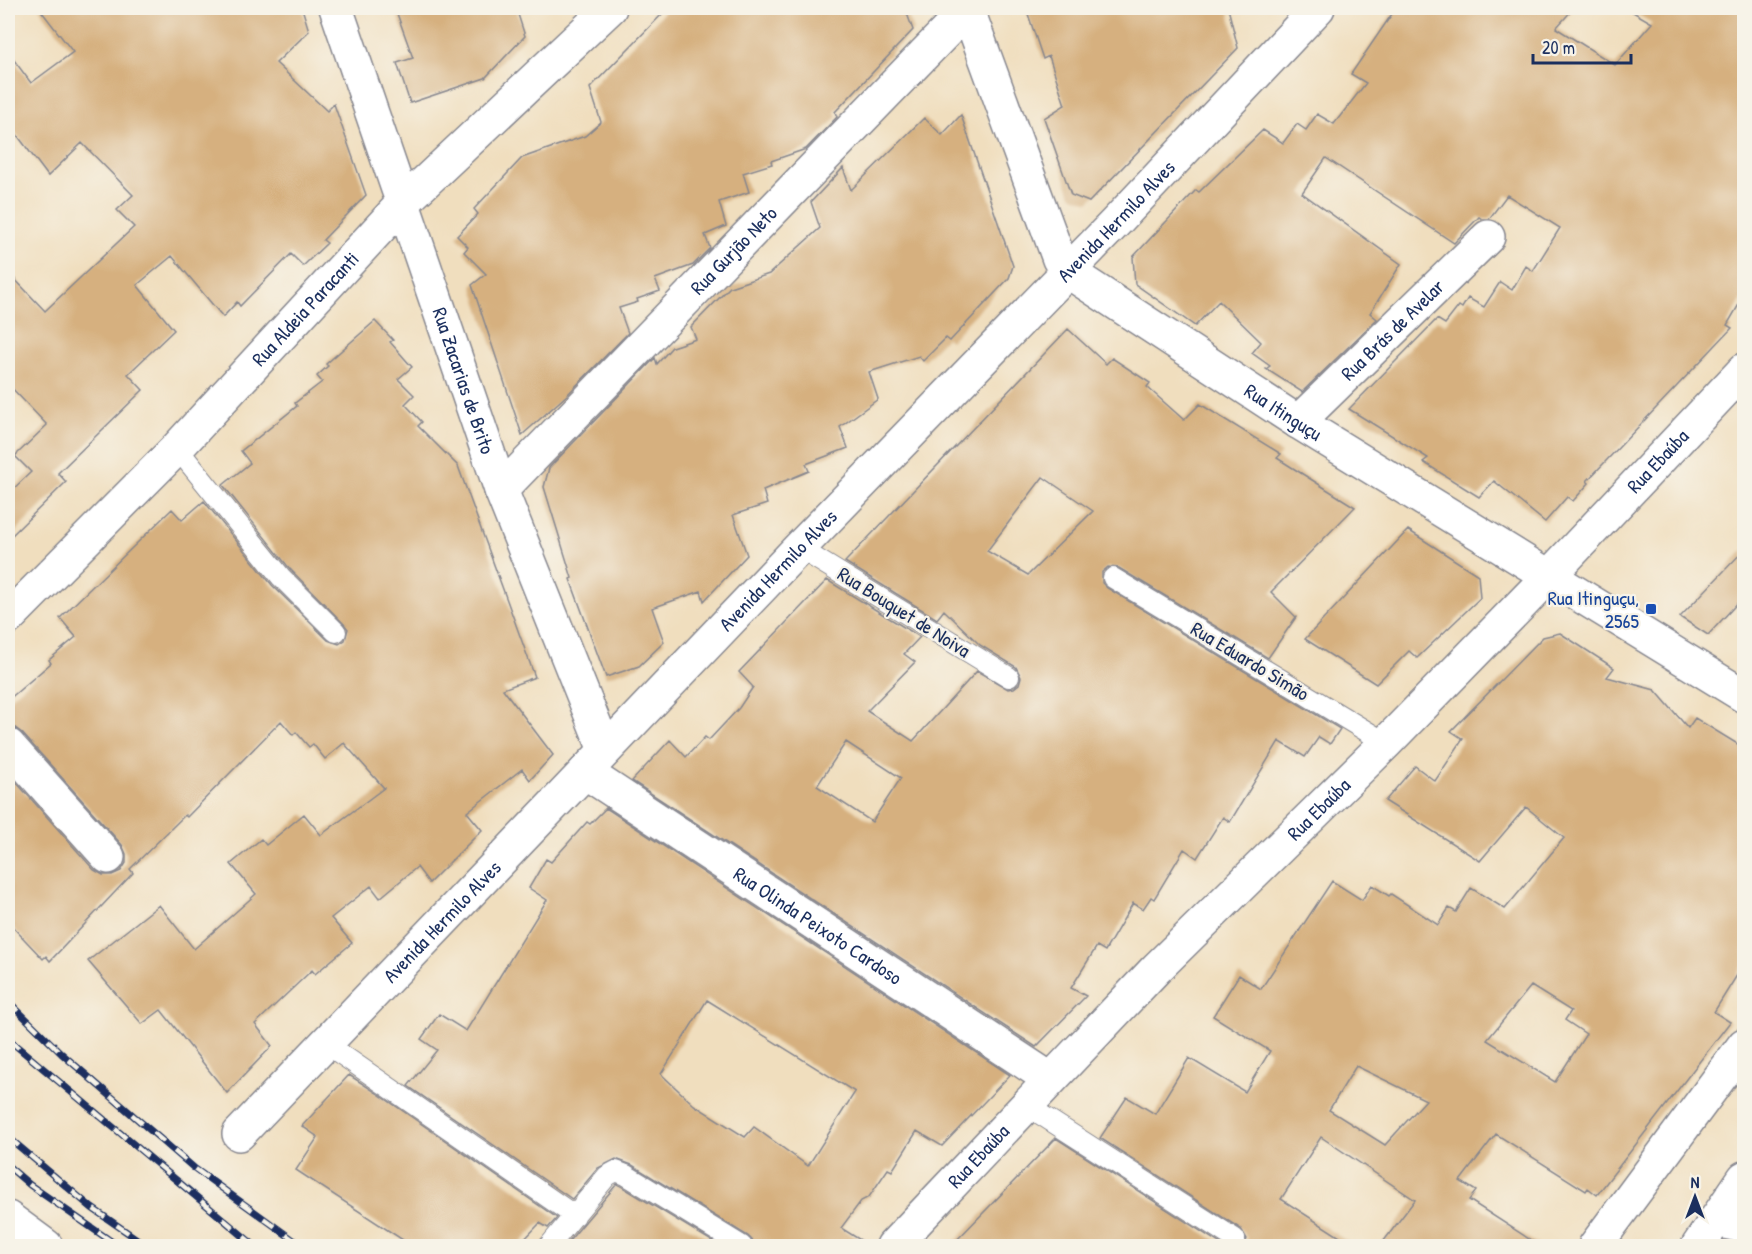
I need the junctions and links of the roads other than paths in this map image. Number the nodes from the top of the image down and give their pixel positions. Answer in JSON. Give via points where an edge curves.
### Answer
{"nodes":[{"id":1,"x":336,"y":8,"type":"edge"},
{"id":2,"x":610,"y":8,"type":"edge"},
{"id":3,"x":967,"y":8,"type":"edge"},
{"id":4,"x":1318,"y":8,"type":"edge"},
{"id":5,"x":403,"y":203,"type":"junction"},
{"id":6,"x":1488,"y":237,"type":"dead end"},
{"id":7,"x":1067,"y":271,"type":"junction"},
{"id":8,"x":1744,"y":370,"type":"edge"},
{"id":9,"x":1298,"y":422,"type":"junction"},
{"id":10,"x":177,"y":448,"type":"junction"},
{"id":11,"x":501,"y":490,"type":"junction"},
{"id":12,"x":799,"y":548,"type":"junction"},
{"id":13,"x":1549,"y":576,"type":"junction"},
{"id":14,"x":1113,"y":578,"type":"dead end"},
{"id":15,"x":8,"y":618,"type":"edge"},
{"id":16,"x":336,"y":632,"type":"dead end"},
{"id":17,"x":1010,"y":677,"type":"dead end"},
{"id":18,"x":1744,"y":696,"type":"edge"},
{"id":19,"x":1386,"y":743,"type":"junction"},
{"id":20,"x":8,"y":745,"type":"edge"},
{"id":21,"x":595,"y":761,"type":"junction"},
{"id":22,"x":108,"y":857,"type":"dead end"},
{"id":23,"x":325,"y":1043,"type":"junction"},
{"id":24,"x":1744,"y":1045,"type":"edge"},
{"id":25,"x":1050,"y":1079,"type":"junction"},
{"id":26,"x":1026,"y":1105,"type":"junction"},
{"id":27,"x":239,"y":1134,"type":"dead end"},
{"id":28,"x":1744,"y":1178,"type":"edge"},
{"id":29,"x":575,"y":1216,"type":"junction"},
{"id":30,"x":8,"y":1218,"type":"edge"},
{"id":31,"x":1719,"y":1231,"type":"edge"},
{"id":32,"x":1235,"y":1239,"type":"dead end"},
{"id":33,"x":46,"y":1246,"type":"edge"},
{"id":34,"x":549,"y":1246,"type":"edge"},
{"id":35,"x":742,"y":1246,"type":"edge"},
{"id":36,"x":893,"y":1246,"type":"edge"},
{"id":37,"x":1594,"y":1246,"type":"edge"}],
"edges":[{"from":1,"to":5,"type":"main road","name":"Rua Zacarias de Brito"},
{"from":2,"to":5,"type":"main road","name":"Rua Aldeia Paracanti"},
{"from":3,"to":7,"type":"main road","via":[[1059,259]]},
{"from":3,"to":11,"type":"main road","name":"Rua Gurjão Neto"},
{"from":4,"to":7,"type":"main road","name":"Avenida Hermilo Alves"},
{"from":5,"to":10,"type":"main road","name":"Rua Aldeia Paracanti"},
{"from":5,"to":11,"type":"main road","name":"Rua Zacarias de Brito"},
{"from":6,"to":9,"type":"main road","name":"Rua Brás de Avelar"},
{"from":7,"to":9,"type":"main road","name":"Rua Itinguçu"},
{"from":7,"to":12,"type":"main road","name":"Avenida Hermilo Alves"},
{"from":8,"to":13,"type":"main road","name":"Rua Ebaúba"},
{"from":9,"to":13,"type":"main road","name":"Rua Itinguçu"},
{"from":10,"to":15,"type":"main road","name":"Rua Aldeia Paracanti"},
{"from":10,"to":16,"type":"lane","via":[[281,577]]},
{"from":11,"to":21,"type":"main road","name":"Rua Zacarias de Brito"},
{"from":12,"to":17,"type":"lane","name":"Rua Bouquet de Noiva"},
{"from":12,"to":21,"type":"main road","name":"Avenida Hermilo Alves"},
{"from":13,"to":18,"type":"main road","name":"Rua Itinguçu"},
{"from":13,"to":19,"type":"main road","name":"Rua Ebaúba"},
{"from":14,"to":19,"type":"lane","name":"Rua Eduardo Simão"},
{"from":19,"to":25,"type":"main road","name":"Rua Ebaúba"},
{"from":20,"to":22,"type":"main road"},
{"from":21,"to":23,"type":"main road","name":"Avenida Hermilo Alves"},
{"from":21,"to":25,"type":"main road","name":"Rua Olinda Peixoto Cardoso"},
{"from":23,"to":27,"type":"main road","name":"Avenida Hermilo Alves"},
{"from":23,"to":29,"type":"lane"},
{"from":24,"to":37,"type":"main road"},
{"from":25,"to":26,"type":"main road","name":"Rua Ebaúba"},
{"from":26,"to":32,"type":"lane"},
{"from":26,"to":36,"type":"main road","name":"Rua Ebaúba"},
{"from":28,"to":31,"type":"main road"},
{"from":29,"to":34,"type":"lane"},
{"from":29,"to":35,"type":"lane","via":[[607,1176],[616,1171]]},
{"from":30,"to":33,"type":"main road"}]}
